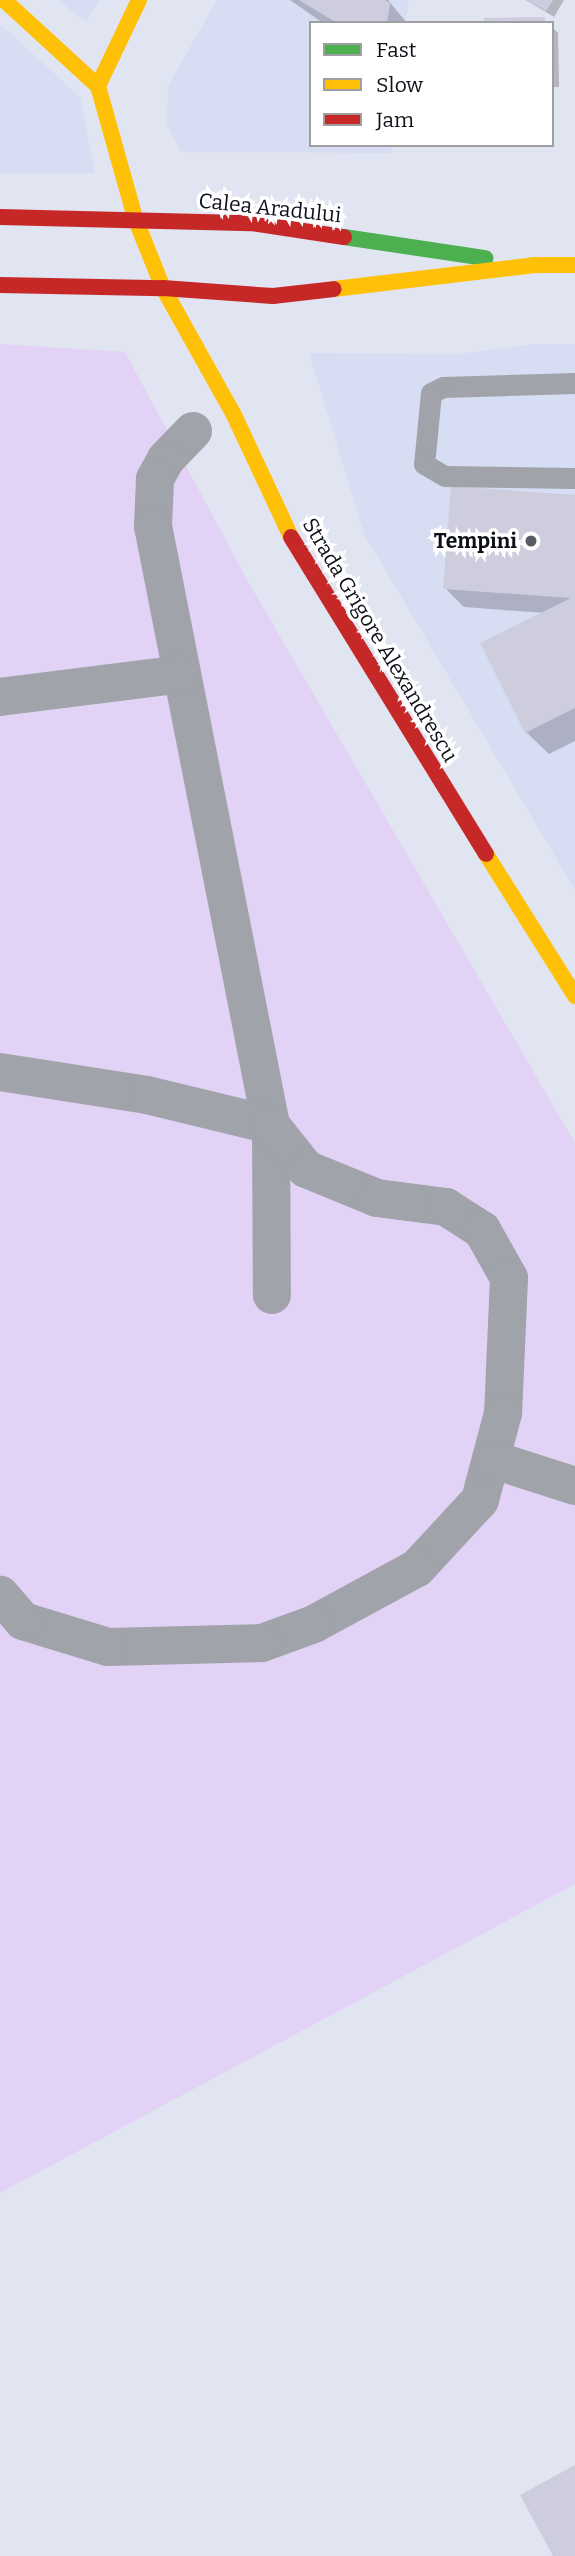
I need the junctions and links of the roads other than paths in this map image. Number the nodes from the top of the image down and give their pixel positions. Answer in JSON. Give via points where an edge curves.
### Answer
{"nodes":[{"id":1,"x":4,"y":0,"type":"edge"},
{"id":2,"x":139,"y":0,"type":"edge"},
{"id":3,"x":98,"y":86,"type":"junction"},
{"id":4,"x":0,"y":218,"type":"edge"},
{"id":5,"x":135,"y":218,"type":"junction"},
{"id":6,"x":534,"y":265,"type":"junction"},
{"id":7,"x":575,"y":265,"type":"edge"},
{"id":8,"x":0,"y":285,"type":"edge"},
{"id":9,"x":163,"y":288,"type":"junction"},
{"id":10,"x":575,"y":383,"type":"edge"},
{"id":11,"x":192,"y":431,"type":"dead end"},
{"id":12,"x":575,"y":478,"type":"edge"},
{"id":13,"x":182,"y":674,"type":"junction"},
{"id":14,"x":0,"y":697,"type":"edge"},
{"id":15,"x":575,"y":996,"type":"edge"},
{"id":16,"x":0,"y":1072,"type":"edge"},
{"id":17,"x":271,"y":1125,"type":"junction"},
{"id":18,"x":272,"y":1295,"type":"dead end"},
{"id":19,"x":491,"y":1459,"type":"junction"},
{"id":20,"x":575,"y":1486,"type":"edge"},
{"id":21,"x":0,"y":1595,"type":"edge"}],
"edges":[{"from":1,"to":3,"type":"main road"},
{"from":2,"to":3,"type":"main road"},
{"from":3,"to":5,"type":"main road","name":"Strada Grigore Alexandrescu"},
{"from":4,"to":5,"type":"main road","name":"Calea Aradului"},
{"from":5,"to":6,"type":"main road","name":"Calea Aradului","via":[[252,223]]},
{"from":5,"to":9,"type":"main road","name":"Strada Grigore Alexandrescu"},
{"from":6,"to":7,"type":"main road","name":"Calea Aradului"},
{"from":6,"to":9,"type":"main road","name":"Calea Aradului","via":[[273,296]]},
{"from":8,"to":9,"type":"main road","name":"Calea Aradului"},
{"from":9,"to":15,"type":"main road","name":"Strada Grigore Alexandrescu","via":[[233,413],[297,550]]},
{"from":10,"to":12,"type":"lane","via":[[443,387],[431,393],[424,464],[445,476]]},
{"from":11,"to":13,"type":"street","via":[[155,479],[153,526]]},
{"from":13,"to":14,"type":"street"},
{"from":13,"to":17,"type":"street"},
{"from":16,"to":17,"type":"street","via":[[146,1095]]},
{"from":17,"to":18,"type":"street"},
{"from":17,"to":19,"type":"street","via":[[306,1169],[377,1198],[446,1207],[482,1230],[509,1278],[503,1413]]},
{"from":19,"to":20,"type":"street"},
{"from":19,"to":21,"type":"street","via":[[480,1500],[417,1568],[314,1624],[262,1643],[108,1647],[23,1621]]}]}
